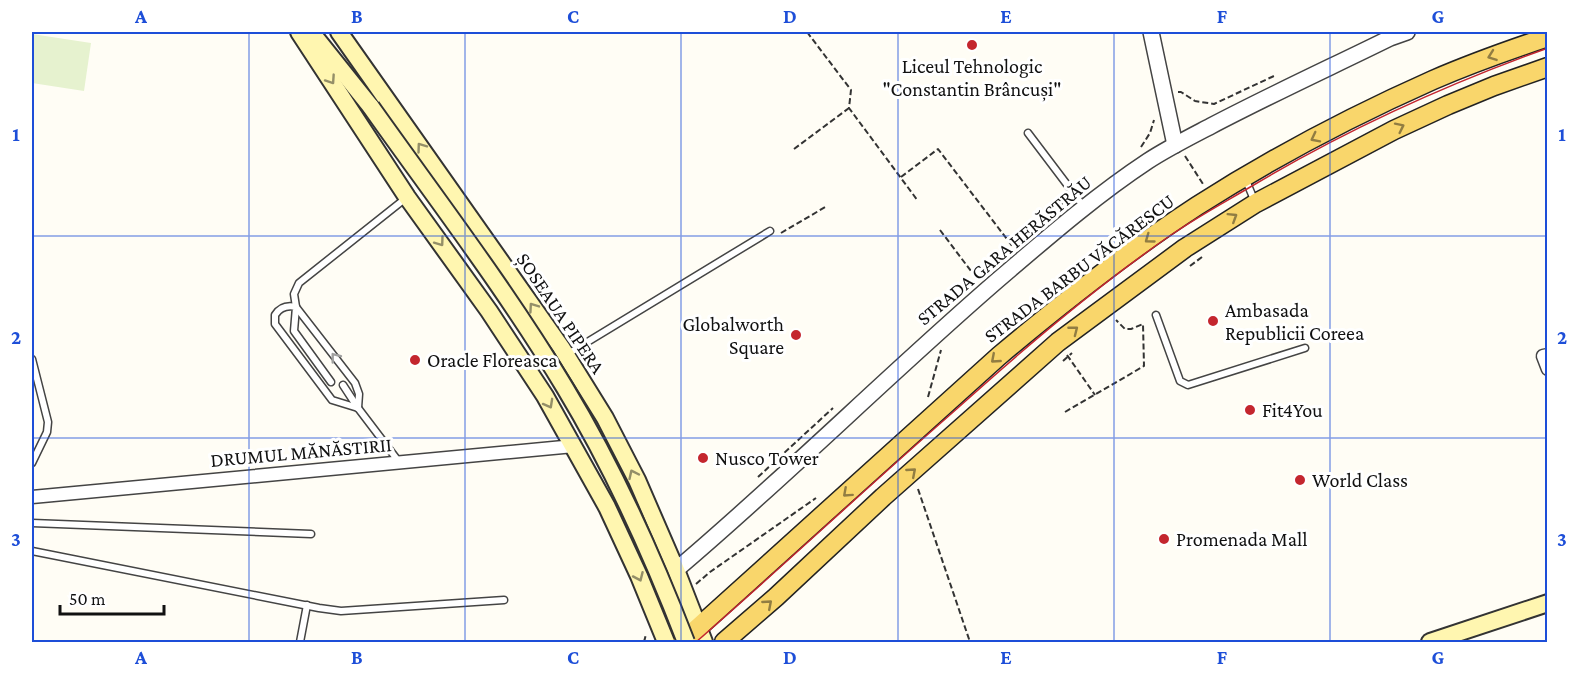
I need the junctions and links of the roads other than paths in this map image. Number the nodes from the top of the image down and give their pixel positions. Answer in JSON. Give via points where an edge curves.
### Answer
{"nodes":[{"id":1,"x":299,"y":32,"type":"edge"},
{"id":2,"x":311,"y":32,"type":"edge"},
{"id":3,"x":325,"y":32,"type":"edge"},
{"id":4,"x":339,"y":32,"type":"edge"},
{"id":5,"x":1151,"y":32,"type":"edge"},
{"id":6,"x":1407,"y":32,"type":"edge"},
{"id":7,"x":1548,"y":37,"type":"edge"},
{"id":8,"x":1548,"y":67,"type":"edge"},
{"id":9,"x":371,"y":107,"type":"junction"},
{"id":10,"x":1028,"y":133,"type":"dead end"},
{"id":11,"x":1175,"y":145,"type":"junction"},
{"id":12,"x":1245,"y":177,"type":"junction"},
{"id":13,"x":407,"y":197,"type":"junction"},
{"id":14,"x":1256,"y":203,"type":"junction"},
{"id":15,"x":1084,"y":208,"type":"junction"},
{"id":16,"x":770,"y":231,"type":"road end"},
{"id":17,"x":296,"y":307,"type":"junction"},
{"id":18,"x":1156,"y":315,"type":"dead end"},
{"id":19,"x":1305,"y":348,"type":"dead end"},
{"id":20,"x":566,"y":355,"type":"junction"},
{"id":21,"x":1548,"y":355,"type":"edge"},
{"id":22,"x":32,"y":359,"type":"edge"},
{"id":23,"x":1548,"y":369,"type":"edge"},
{"id":24,"x":331,"y":382,"type":"dead end"},
{"id":25,"x":343,"y":385,"type":"dead end"},
{"id":26,"x":358,"y":408,"type":"junction"},
{"id":27,"x":574,"y":446,"type":"junction"},
{"id":28,"x":399,"y":462,"type":"junction"},
{"id":29,"x":32,"y":463,"type":"edge"},
{"id":30,"x":32,"y":497,"type":"edge"},
{"id":31,"x":32,"y":523,"type":"edge"},
{"id":32,"x":311,"y":534,"type":"dead end"},
{"id":33,"x":32,"y":551,"type":"edge"},
{"id":34,"x":676,"y":570,"type":"junction"},
{"id":35,"x":504,"y":600,"type":"dead end"},
{"id":36,"x":1548,"y":603,"type":"edge"},
{"id":37,"x":307,"y":605,"type":"junction"},
{"id":38,"x":702,"y":635,"type":"edge"},
{"id":39,"x":300,"y":642,"type":"edge"},
{"id":40,"x":666,"y":642,"type":"edge"},
{"id":41,"x":684,"y":642,"type":"edge"},
{"id":42,"x":724,"y":642,"type":"edge"},
{"id":43,"x":1430,"y":642,"type":"edge"}],
"edges":[{"from":1,"to":13,"type":"main road","one_way":true},
{"from":2,"to":9,"type":"main road"},
{"from":3,"to":9,"type":"main road"},
{"from":20,"to":4,"type":"main road","name":"ȘOSEAUA PIPERA","one_way":true},
{"from":5,"to":11,"type":"street"},
{"from":6,"to":11,"type":"street","name":"STRADA GARA HERĂSTRĂU"},
{"from":7,"to":12,"type":"main road","name":"STRADA BARBU VĂCĂRESCU","one_way":true,"via":[[1433,80]]},
{"from":14,"to":8,"type":"main road","one_way":true,"via":[[1415,120]]},
{"from":9,"to":41,"type":"main road","bridge":true,"via":[[566,388],[627,502]]},
{"from":10,"to":15,"type":"lane"},
{"from":11,"to":15,"type":"street","name":"STRADA GARA HERĂSTRĂU"},
{"from":12,"to":14,"type":"lane"},
{"from":12,"to":38,"type":"main road","name":"STRADA BARBU VĂCĂRESCU","one_way":true,"via":[[1119,260],[1015,342]]},
{"from":13,"to":17,"type":"lane","via":[[299,283],[294,294]]},
{"from":13,"to":27,"type":"main road","one_way":true,"via":[[489,311]]},
{"from":42,"to":14,"type":"main road","one_way":true,"via":[[912,472],[1063,349],[1105,306]]},
{"from":15,"to":34,"type":"street","name":"STRADA GARA HERĂSTRĂU","via":[[985,291]]},
{"from":16,"to":20,"type":"lane"},
{"from":17,"to":24,"type":"lane","via":[[294,331]]},
{"from":26,"to":17,"type":"lane","one_way":true,"via":[[355,382]]},
{"from":17,"to":26,"type":"lane","via":[[287,306],[279,311],[275,324],[332,400]]},
{"from":18,"to":19,"type":"lane","via":[[1180,381],[1188,385]]},
{"from":34,"to":20,"type":"main road","name":"ȘOSEAUA PIPERA","one_way":true,"via":[[621,448]]},
{"from":21,"to":23,"type":"street","via":[[1544,357]]},
{"from":22,"to":29,"type":"lane","via":[[48,428]]},
{"from":25,"to":26,"type":"lane"},
{"from":26,"to":28,"type":"lane"},
{"from":27,"to":28,"type":"street","name":"DRUMUL MĂNĂSTIRII"},
{"from":27,"to":40,"type":"main road","one_way":true,"via":[[607,507]]},
{"from":28,"to":30,"type":"street","name":"DRUMUL MĂNĂSTIRII"},
{"from":31,"to":32,"type":"lane"},
{"from":33,"to":37,"type":"lane"},
{"from":34,"to":38,"type":"main road","name":"ȘOSEAUA PIPERA"},
{"from":35,"to":37,"type":"lane","via":[[341,611]]},
{"from":36,"to":43,"type":"main road"},
{"from":37,"to":39,"type":"lane"},
{"from":38,"to":41,"type":"main road","name":"STRADA BARBU VĂCĂRESCU"}]}
